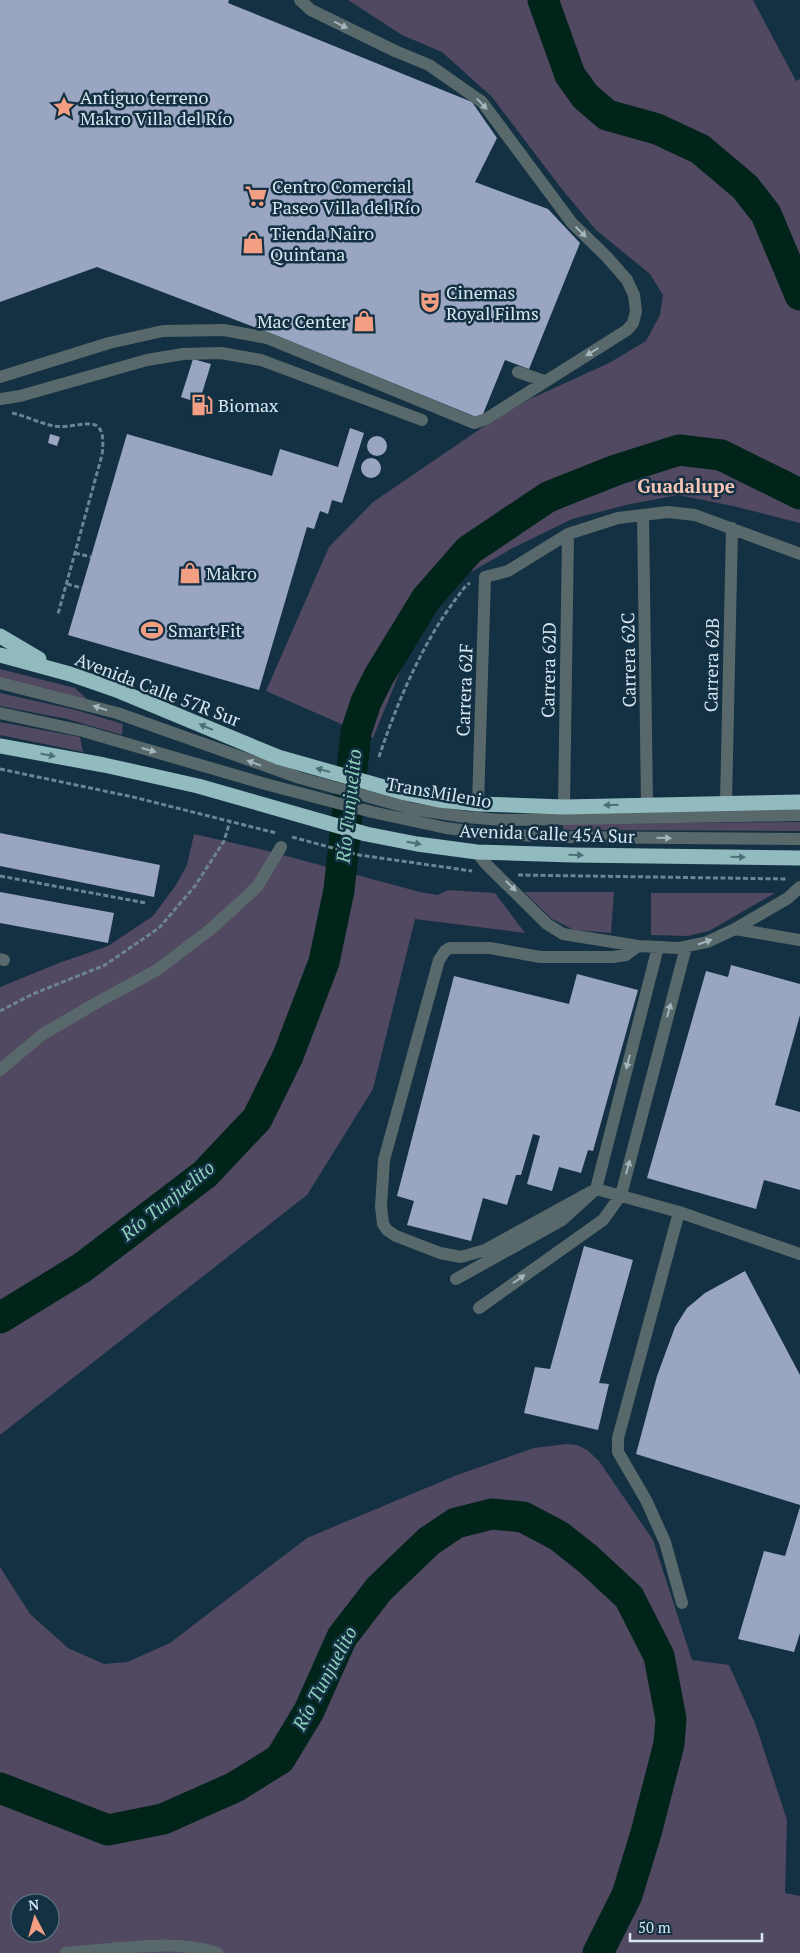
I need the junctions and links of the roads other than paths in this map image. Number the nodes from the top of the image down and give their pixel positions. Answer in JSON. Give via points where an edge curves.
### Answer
{"nodes":[{"id":1,"x":300,"y":0,"type":"edge"},
{"id":2,"x":518,"y":372,"type":"dead end"},
{"id":3,"x":0,"y":377,"type":"edge"},
{"id":4,"x":544,"y":381,"type":"junction"},
{"id":5,"x":0,"y":399,"type":"edge"},
{"id":6,"x":422,"y":420,"type":"dead end"},
{"id":7,"x":643,"y":515,"type":"junction"},
{"id":8,"x":732,"y":528,"type":"junction"},
{"id":9,"x":568,"y":534,"type":"junction"},
{"id":10,"x":800,"y":554,"type":"edge"},
{"id":11,"x":0,"y":636,"type":"edge"},
{"id":12,"x":0,"y":655,"type":"edge"},
{"id":13,"x":64,"y":673,"type":"junction"},
{"id":14,"x":0,"y":683,"type":"edge"},
{"id":15,"x":0,"y":713,"type":"edge"},
{"id":16,"x":0,"y":746,"type":"edge"},
{"id":17,"x":300,"y":771,"type":"junction"},
{"id":18,"x":377,"y":792,"type":"junction"},
{"id":19,"x":800,"y":802,"type":"edge"},
{"id":20,"x":726,"y":803,"type":"junction"},
{"id":21,"x":478,"y":804,"type":"junction"},
{"id":22,"x":647,"y":804,"type":"junction"},
{"id":23,"x":564,"y":807,"type":"junction"},
{"id":24,"x":800,"y":815,"type":"edge"},
{"id":25,"x":800,"y":840,"type":"edge"},
{"id":26,"x":281,"y":847,"type":"dead end"},
{"id":27,"x":477,"y":852,"type":"junction"},
{"id":28,"x":800,"y":858,"type":"edge"},
{"id":29,"x":800,"y":887,"type":"edge"},
{"id":30,"x":735,"y":929,"type":"junction"},
{"id":31,"x":800,"y":940,"type":"edge"},
{"id":32,"x":638,"y":946,"type":"junction"},
{"id":33,"x":658,"y":947,"type":"junction"},
{"id":34,"x":686,"y":947,"type":"junction"},
{"id":35,"x":0,"y":1070,"type":"edge"},
{"id":36,"x":596,"y":1189,"type":"junction"},
{"id":37,"x":621,"y":1195,"type":"junction"},
{"id":38,"x":679,"y":1212,"type":"junction"},
{"id":39,"x":800,"y":1254,"type":"edge"},
{"id":40,"x":456,"y":1279,"type":"dead end"},
{"id":41,"x":479,"y":1308,"type":"dead end"},
{"id":42,"x":682,"y":1603,"type":"dead end"},
{"id":43,"x":66,"y":1953,"type":"edge"},
{"id":44,"x":217,"y":1953,"type":"edge"}],
"edges":[{"from":1,"to":4,"type":"street","one_way":true,"via":[[311,10],[394,51],[429,64],[482,102],[572,223],[628,280],[636,311],[627,330]]},
{"from":2,"to":4,"type":"street"},
{"from":3,"to":4,"type":"street","via":[[109,343],[163,331],[224,330],[267,338],[474,423],[486,419]]},
{"from":5,"to":6,"type":"street","via":[[147,360],[221,353],[261,360]]},
{"from":7,"to":8,"type":"street","via":[[668,512],[695,515]]},
{"from":7,"to":9,"type":"street","via":[[618,518]]},
{"from":7,"to":22,"type":"street","name":"Carrera 62C"},
{"from":8,"to":10,"type":"street"},
{"from":8,"to":20,"type":"street","name":"Carrera 62B"},
{"from":9,"to":21,"type":"street","name":"Carrera 62F","via":[[508,571],[485,577]]},
{"from":9,"to":23,"type":"street","name":"Carrera 62D"},
{"from":11,"to":13,"type":"highway"},
{"from":12,"to":13,"type":"highway","name":"Avenida Calle 57R Sur"},
{"from":17,"to":13,"type":"highway","name":"Avenida Calle 57R Sur","one_way":true,"via":[[278,757]]},
{"from":17,"to":14,"type":"street","one_way":true,"via":[[117,713]]},
{"from":15,"to":25,"type":"street","name":"TransMilenio","one_way":true,"via":[[83,731],[372,812],[446,828],[490,834],[565,837]]},
{"from":16,"to":27,"type":"highway","name":"Avenida Calle 45A Sur","one_way":true,"via":[[189,784],[366,834]]},
{"from":18,"to":17,"type":"highway","name":"Avenida Calle 45A Sur","one_way":true},
{"from":18,"to":21,"type":"highway","name":"Avenida Calle 45A Sur"},
{"from":18,"to":24,"type":"street","name":"TransMilenio","via":[[413,809],[502,820]]},
{"from":19,"to":20,"type":"highway","name":"Avenida Calle 45A Sur"},
{"from":20,"to":22,"type":"highway","name":"Avenida Calle 45A Sur"},
{"from":21,"to":23,"type":"highway","name":"Avenida Calle 45A Sur"},
{"from":22,"to":23,"type":"highway","name":"Avenida Calle 45A Sur","one_way":true},
{"from":26,"to":35,"type":"street","via":[[257,887],[211,929],[156,970],[44,1034]]},
{"from":27,"to":28,"type":"highway","name":"Avenida Calle 45A Sur","one_way":true},
{"from":27,"to":32,"type":"street","one_way":true,"via":[[547,924],[563,934]]},
{"from":29,"to":30,"type":"street","via":[[788,898]]},
{"from":30,"to":31,"type":"street"},
{"from":34,"to":30,"type":"street","one_way":true},
{"from":32,"to":33,"type":"street"},
{"from":32,"to":36,"type":"street","via":[[613,957],[540,957],[490,948],[450,948],[445,951],[384,1160],[383,1224],[396,1236],[440,1253],[461,1257],[485,1250]]},
{"from":33,"to":34,"type":"street"},
{"from":33,"to":36,"type":"street","one_way":true},
{"from":37,"to":34,"type":"street","one_way":true},
{"from":36,"to":37,"type":"street"},
{"from":36,"to":40,"type":"street","via":[[562,1220]]},
{"from":37,"to":38,"type":"street"},
{"from":41,"to":37,"type":"street","one_way":true,"via":[[603,1220]]},
{"from":38,"to":39,"type":"street"},
{"from":38,"to":42,"type":"street","via":[[618,1438],[618,1452],[646,1500],[665,1542]]},
{"from":43,"to":44,"type":"street","via":[[154,1945],[206,1949]]}]}
